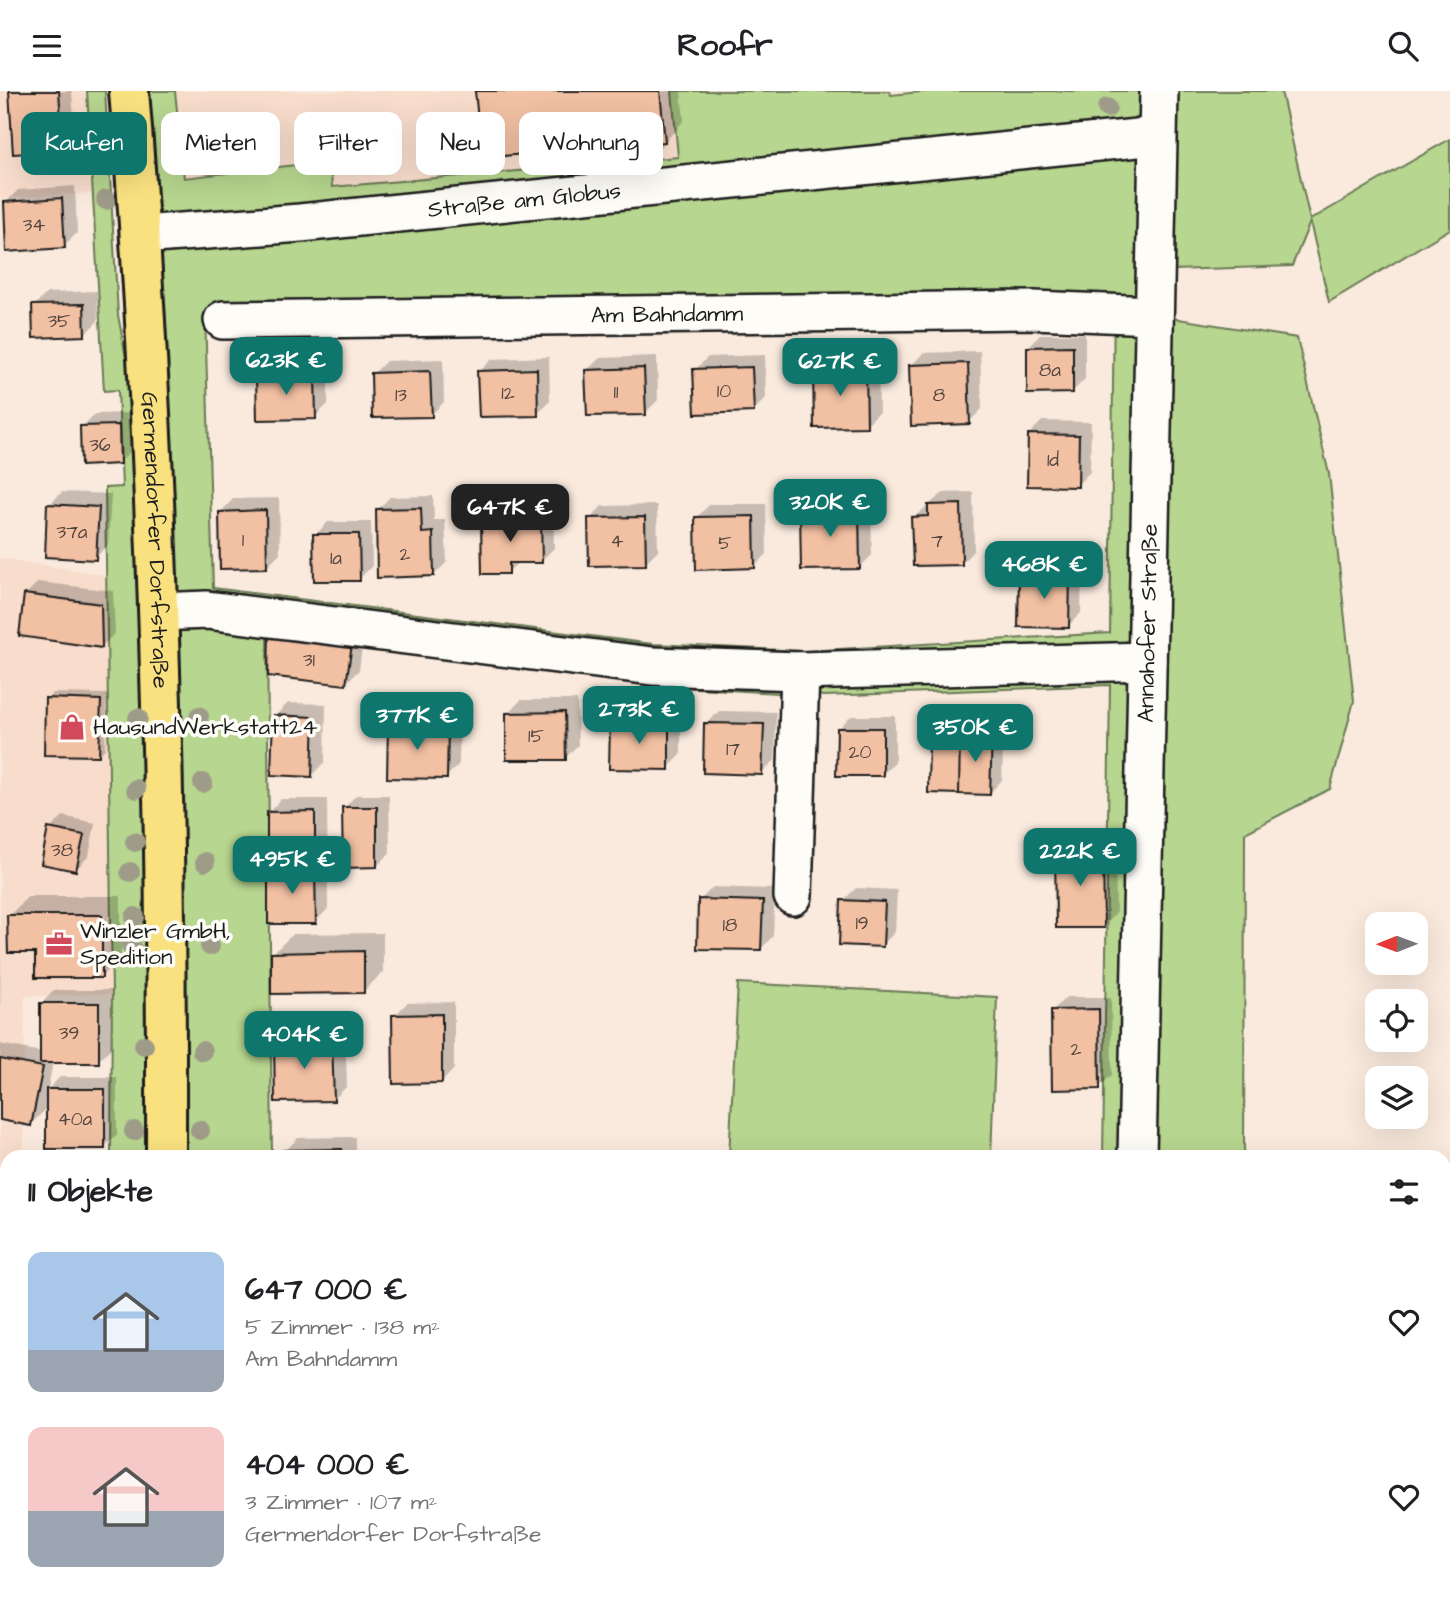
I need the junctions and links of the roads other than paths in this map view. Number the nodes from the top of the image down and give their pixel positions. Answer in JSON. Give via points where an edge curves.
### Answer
{"nodes":[{"id":1,"x":129,"y":91,"type":"edge"},
{"id":2,"x":1158,"y":91,"type":"edge"},
{"id":3,"x":1157,"y":136,"type":"junction"},
{"id":4,"x":141,"y":235,"type":"junction"},
{"id":5,"x":1153,"y":315,"type":"junction"},
{"id":6,"x":223,"y":320,"type":"dead end"},
{"id":7,"x":158,"y":612,"type":"junction"},
{"id":8,"x":1147,"y":661,"type":"junction"},
{"id":9,"x":800,"y":671,"type":"junction"},
{"id":10,"x":793,"y":896,"type":"dead end"},
{"id":11,"x":166,"y":1150,"type":"edge"},
{"id":12,"x":1137,"y":1150,"type":"edge"}],
"edges":[{"from":1,"to":4,"type":"main road","name":"Germendorfer Dorfstraße"},
{"from":2,"to":3,"type":"street","name":"Annahofer Straße"},
{"from":3,"to":4,"type":"street","name":"Straße am Globus"},
{"from":3,"to":5,"type":"street","name":"Annahofer Straße"},
{"from":4,"to":7,"type":"main road","name":"Germendorfer Dorfstraße"},
{"from":5,"to":6,"type":"street","name":"Am Bahndamm","via":[[1034,310]]},
{"from":5,"to":8,"type":"street","name":"Annahofer Straße"},
{"from":7,"to":9,"type":"street","via":[[206,610],[652,666]]},
{"from":7,"to":11,"type":"main road","name":"Germendorfer Dorfstraße"},
{"from":8,"to":9,"type":"street"},
{"from":8,"to":12,"type":"street","name":"Annahofer Straße"},
{"from":9,"to":10,"type":"street"}]}
